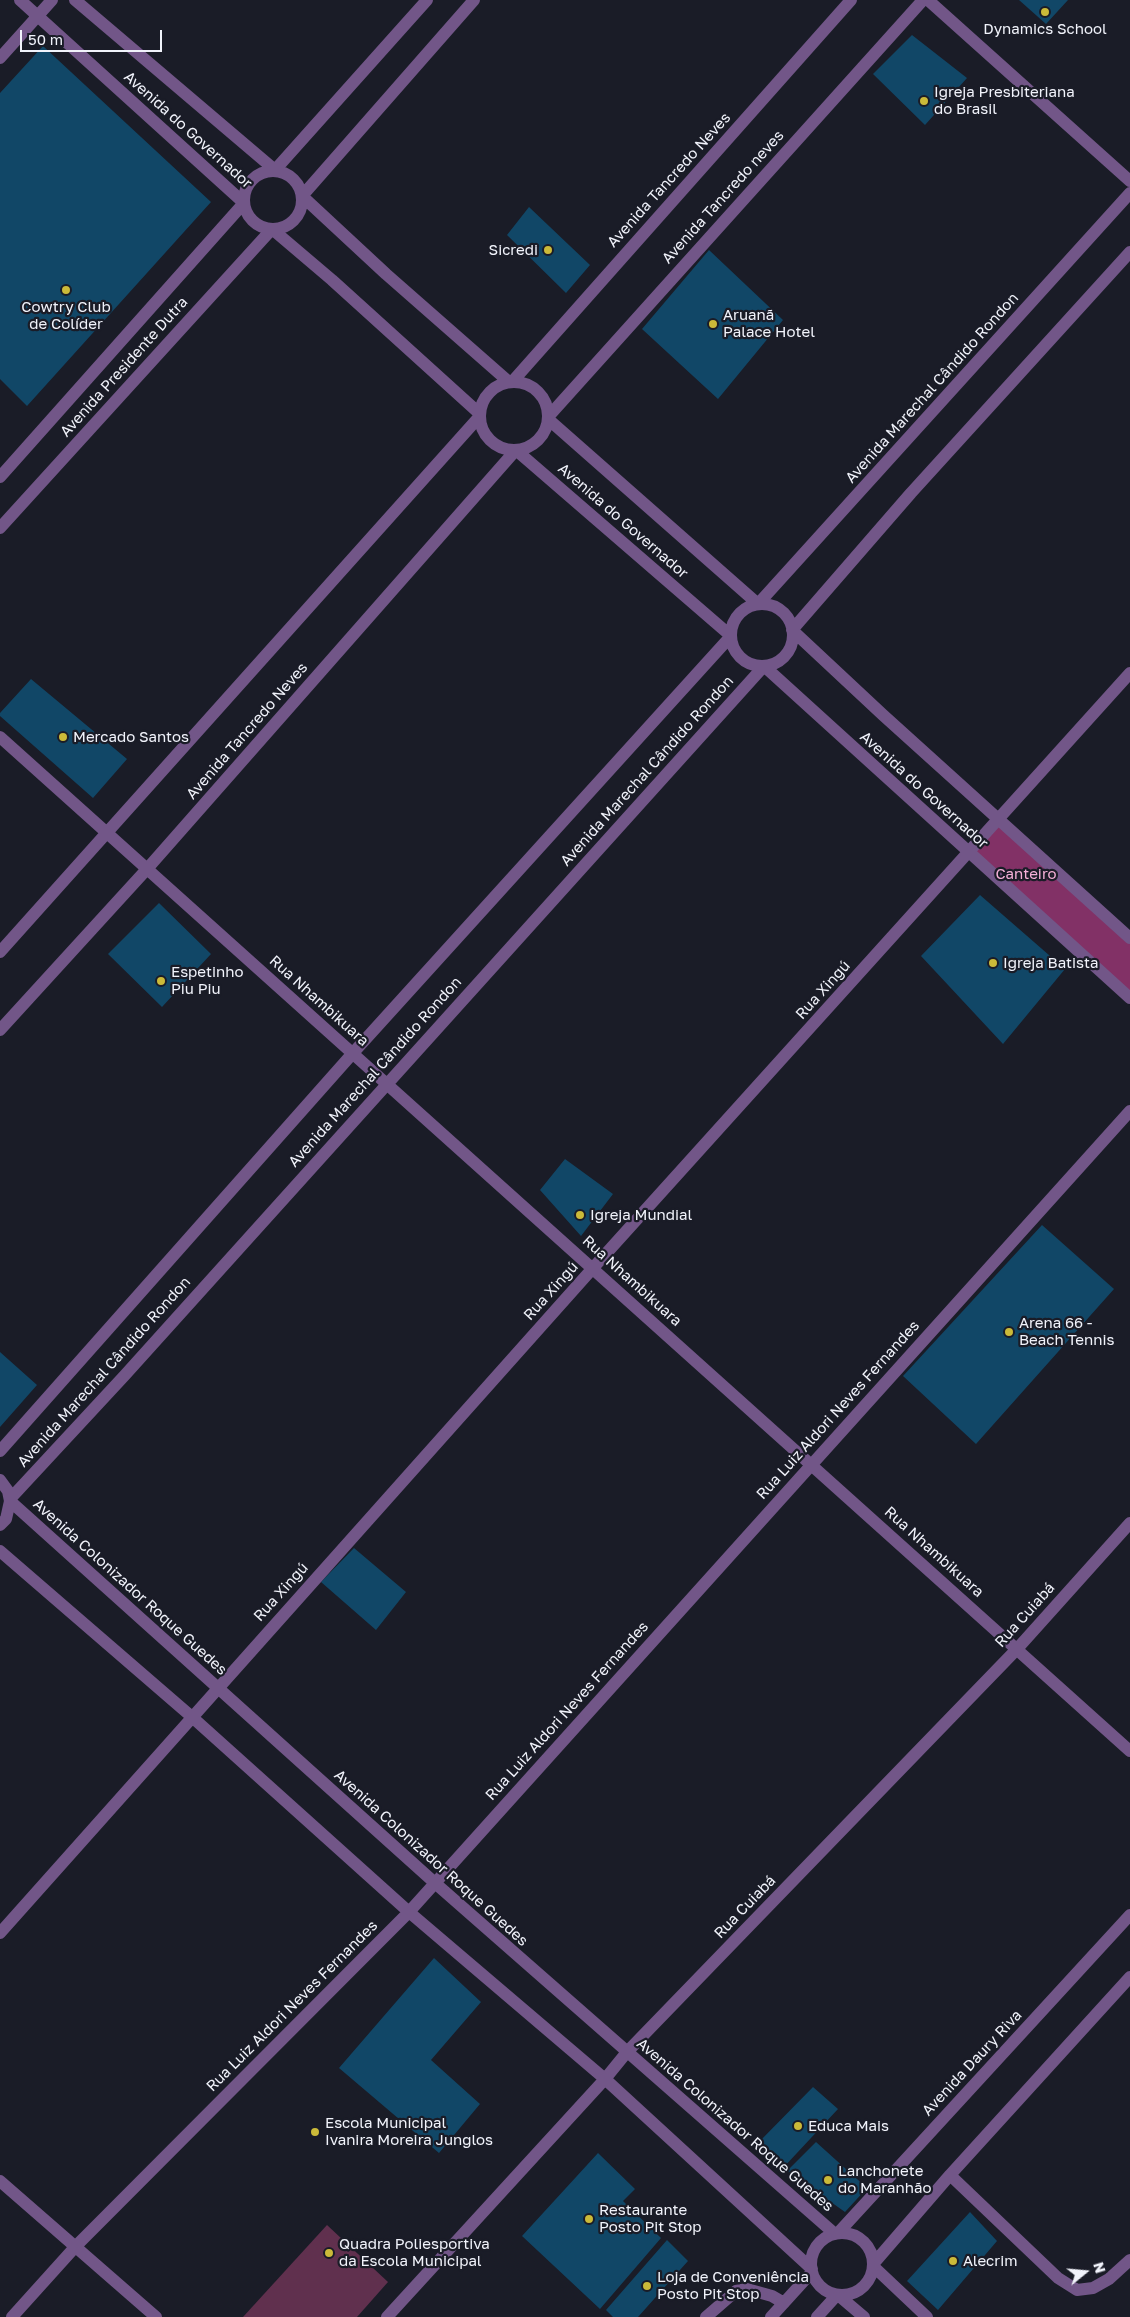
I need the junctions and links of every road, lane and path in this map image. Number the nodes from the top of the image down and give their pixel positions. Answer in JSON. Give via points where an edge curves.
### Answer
{"nodes":[{"id":1,"x":20,"y":0,"type":"edge"},
{"id":2,"x":52,"y":0,"type":"edge"},
{"id":3,"x":75,"y":0,"type":"edge"},
{"id":4,"x":426,"y":0,"type":"edge"},
{"id":5,"x":474,"y":0,"type":"edge"},
{"id":6,"x":851,"y":0,"type":"edge"},
{"id":7,"x":923,"y":0,"type":"edge"},
{"id":8,"x":928,"y":0,"type":"edge"},
{"id":9,"x":38,"y":16,"type":"junction"},
{"id":10,"x":0,"y":58,"type":"edge"},
{"id":11,"x":274,"y":170,"type":"junction"},
{"id":12,"x":1130,"y":181,"type":"edge"},
{"id":13,"x":1130,"y":194,"type":"edge"},
{"id":14,"x":302,"y":196,"type":"junction"},
{"id":15,"x":244,"y":203,"type":"junction"},
{"id":16,"x":272,"y":229,"type":"junction"},
{"id":17,"x":1130,"y":252,"type":"edge"},
{"id":18,"x":511,"y":382,"type":"junction"},
{"id":19,"x":480,"y":415,"type":"junction"},
{"id":20,"x":548,"y":418,"type":"junction"},
{"id":21,"x":516,"y":451,"type":"junction"},
{"id":22,"x":0,"y":476,"type":"edge"},
{"id":23,"x":0,"y":528,"type":"edge"},
{"id":24,"x":758,"y":604,"type":"junction"},
{"id":25,"x":792,"y":630,"type":"junction"},
{"id":26,"x":731,"y":636,"type":"junction"},
{"id":27,"x":764,"y":666,"type":"junction"},
{"id":28,"x":1130,"y":673,"type":"edge"},
{"id":29,"x":0,"y":737,"type":"edge"},
{"id":30,"x":999,"y":819,"type":"junction"},
{"id":31,"x":107,"y":833,"type":"junction"},
{"id":32,"x":968,"y":853,"type":"junction"},
{"id":33,"x":147,"y":869,"type":"junction"},
{"id":34,"x":1130,"y":938,"type":"edge"},
{"id":35,"x":0,"y":952,"type":"edge"},
{"id":36,"x":1130,"y":998,"type":"edge"},
{"id":37,"x":0,"y":1030,"type":"edge"},
{"id":38,"x":354,"y":1053,"type":"junction"},
{"id":39,"x":386,"y":1083,"type":"junction"},
{"id":40,"x":1130,"y":1110,"type":"edge"},
{"id":41,"x":593,"y":1268,"type":"junction"},
{"id":42,"x":0,"y":1451,"type":"edge"},
{"id":43,"x":812,"y":1464,"type":"junction"},
{"id":44,"x":0,"y":1480,"type":"edge"},
{"id":45,"x":10,"y":1500,"type":"junction"},
{"id":46,"x":1130,"y":1523,"type":"edge"},
{"id":47,"x":0,"y":1525,"type":"edge"},
{"id":48,"x":0,"y":1550,"type":"edge"},
{"id":49,"x":1018,"y":1649,"type":"junction"},
{"id":50,"x":218,"y":1688,"type":"junction"},
{"id":51,"x":192,"y":1717,"type":"junction"},
{"id":52,"x":1130,"y":1750,"type":"edge"},
{"id":53,"x":435,"y":1883,"type":"junction"},
{"id":54,"x":409,"y":1912,"type":"junction"},
{"id":55,"x":1130,"y":1916,"type":"edge"},
{"id":56,"x":0,"y":1933,"type":"edge"},
{"id":57,"x":1130,"y":1977,"type":"edge"},
{"id":58,"x":626,"y":2052,"type":"junction"},
{"id":59,"x":605,"y":2079,"type":"junction"},
{"id":60,"x":950,"y":2175,"type":"junction"},
{"id":61,"x":0,"y":2181,"type":"edge"},
{"id":62,"x":836,"y":2234,"type":"junction"},
{"id":63,"x":76,"y":2246,"type":"junction"},
{"id":64,"x":1130,"y":2260,"type":"edge"},
{"id":65,"x":874,"y":2265,"type":"junction"},
{"id":66,"x":812,"y":2270,"type":"junction"},
{"id":67,"x":838,"y":2295,"type":"junction"},
{"id":68,"x":784,"y":2303,"type":"junction"},
{"id":69,"x":12,"y":2317,"type":"edge"},
{"id":70,"x":156,"y":2317,"type":"edge"},
{"id":71,"x":387,"y":2317,"type":"edge"},
{"id":72,"x":706,"y":2317,"type":"edge"},
{"id":73,"x":771,"y":2317,"type":"edge"},
{"id":74,"x":817,"y":2317,"type":"edge"},
{"id":75,"x":864,"y":2317,"type":"edge"},
{"id":76,"x":927,"y":2317,"type":"edge"}],
"edges":[{"from":1,"to":9,"type":"street","name":"Avenida do Governador"},
{"from":2,"to":9,"type":"street"},
{"from":3,"to":11,"type":"street","name":"Avenida do Governador"},
{"from":4,"to":11,"type":"street"},
{"from":5,"to":14,"type":"street"},
{"from":6,"to":18,"type":"street","name":"Avenida Tancredo Neves"},
{"from":7,"to":20,"type":"street","name":"Avenida Tancredo neves"},
{"from":8,"to":12,"type":"street"},
{"from":9,"to":10,"type":"street"},
{"from":9,"to":15,"type":"street","name":"Avenida do Governador"},
{"from":11,"to":14,"type":"street","via":[[293,178]]},
{"from":11,"to":15,"type":"street","via":[[256,176],[249,184]]},
{"from":13,"to":24,"type":"street","name":"Avenida Marechal Cândido Rondon"},
{"from":14,"to":16,"type":"street","via":[[302,206],[291,223]]},
{"from":14,"to":18,"type":"street"},
{"from":15,"to":16,"type":"street","via":[[250,218]]},
{"from":15,"to":22,"type":"street","name":"Avenida Presidente Dutra"},
{"from":16,"to":19,"type":"street"},
{"from":16,"to":23,"type":"street","name":"Avenida Presidente Dutra"},
{"from":17,"to":25,"type":"street","via":[[918,485]]},
{"from":18,"to":19,"type":"street","via":[[489,393],[482,403]]},
{"from":18,"to":20,"type":"street","via":[[532,387],[541,395]]},
{"from":19,"to":21,"type":"street","via":[[481,426],[493,444]]},
{"from":19,"to":31,"type":"street"},
{"from":20,"to":21,"type":"street","via":[[547,427],[538,440]]},
{"from":20,"to":24,"type":"street","name":"Avenida do Governador"},
{"from":21,"to":26,"type":"street","name":"Avenida do Governador"},
{"from":21,"to":33,"type":"street","name":"Avenida Tancredo Neves"},
{"from":24,"to":25,"type":"street","via":[[776,608],[790,621]]},
{"from":24,"to":26,"type":"street","via":[[742,612],[732,627]]},
{"from":25,"to":27,"type":"street","via":[[791,645],[783,658]]},
{"from":25,"to":30,"type":"street","name":"Avenida do Governador"},
{"from":26,"to":27,"type":"street","via":[[738,654],[745,661]]},
{"from":26,"to":38,"type":"street","name":"Avenida Marechal Cândido Rondon"},
{"from":27,"to":32,"type":"street","name":"Avenida do Governador"},
{"from":27,"to":39,"type":"street","name":"Avenida Marechal Cândido Rondon"},
{"from":28,"to":30,"type":"street","name":"Rua Xingú"},
{"from":29,"to":31,"type":"street","name":"Rua Nhambikuara"},
{"from":30,"to":32,"type":"street","name":"Rua Xingú"},
{"from":30,"to":34,"type":"street","name":"Avenida do Governador"},
{"from":31,"to":33,"type":"street","name":"Rua Nhambikuara"},
{"from":31,"to":35,"type":"street"},
{"from":32,"to":36,"type":"street","name":"Avenida do Governador"},
{"from":32,"to":41,"type":"street","name":"Rua Xingú"},
{"from":33,"to":37,"type":"street","name":"Avenida Tancredo Neves"},
{"from":33,"to":38,"type":"street","name":"Rua Nhambikuara"},
{"from":38,"to":39,"type":"street","name":"Rua Nhambikuara"},
{"from":38,"to":42,"type":"street","name":"Avenida Marechal Cândido Rondon"},
{"from":39,"to":41,"type":"street","name":"Rua Nhambikuara"},
{"from":39,"to":45,"type":"street","name":"Avenida Marechal Cândido Rondon"},
{"from":40,"to":43,"type":"street","name":"Rua Luiz Aldori Neves Fernandes"},
{"from":41,"to":43,"type":"street","name":"Rua Nhambikuara"},
{"from":41,"to":50,"type":"street","name":"Rua Xingú"},
{"from":43,"to":49,"type":"street","name":"Rua Nhambikuara"},
{"from":43,"to":53,"type":"street","name":"Rua Luiz Aldori Neves Fernandes"},
{"from":44,"to":45,"type":"street"},
{"from":45,"to":47,"type":"street","via":[[6,1520]]},
{"from":45,"to":50,"type":"street","name":"Avenida Colonizador Roque Guedes"},
{"from":46,"to":49,"type":"street","name":"Rua Cuiabá"},
{"from":48,"to":51,"type":"street"},
{"from":49,"to":52,"type":"street","name":"Rua Nhambikuara"},
{"from":49,"to":58,"type":"street","name":"Rua Cuiabá"},
{"from":50,"to":51,"type":"street","name":"Rua Xingú"},
{"from":50,"to":53,"type":"street","name":"Avenida Colonizador Roque Guedes"},
{"from":51,"to":54,"type":"street"},
{"from":51,"to":56,"type":"street","name":"Rua Xingú"},
{"from":53,"to":54,"type":"street","name":"Rua Luiz Aldori Neves Fernandes"},
{"from":53,"to":58,"type":"street","name":"Avenida Colonizador Roque Guedes"},
{"from":54,"to":59,"type":"street"},
{"from":54,"to":63,"type":"street","name":"Rua Luiz Aldori Neves Fernandes"},
{"from":55,"to":62,"type":"street","name":"Avenida Daury Riva"},
{"from":57,"to":60,"type":"street"},
{"from":58,"to":59,"type":"street","name":"Rua Cuiabá"},
{"from":58,"to":62,"type":"street","name":"Avenida Colonizador Roque Guedes"},
{"from":59,"to":66,"type":"street"},
{"from":59,"to":71,"type":"street","name":"Rua Cuiabá"},
{"from":60,"to":64,"type":"street","via":[[1058,2278],[1077,2290],[1093,2288],[1109,2279]]},
{"from":60,"to":65,"type":"street"},
{"from":61,"to":63,"type":"street"},
{"from":62,"to":65,"type":"street","via":[[856,2237],[864,2243]]},
{"from":62,"to":66,"type":"street","via":[[819,2243],[814,2252]]},
{"from":63,"to":69,"type":"street","name":"Rua Luiz Aldori Neves Fernandes"},
{"from":63,"to":70,"type":"street"},
{"from":65,"to":67,"type":"street","via":[[864,2287]]},
{"from":65,"to":76,"type":"street"},
{"from":66,"to":67,"type":"street","via":[[821,2287]]},
{"from":66,"to":68,"type":"street"},
{"from":67,"to":74,"type":"street"},
{"from":67,"to":75,"type":"street"},
{"from":68,"to":72,"type":"street","via":[[747,2289],[736,2291]]},
{"from":68,"to":73,"type":"street"}]}
